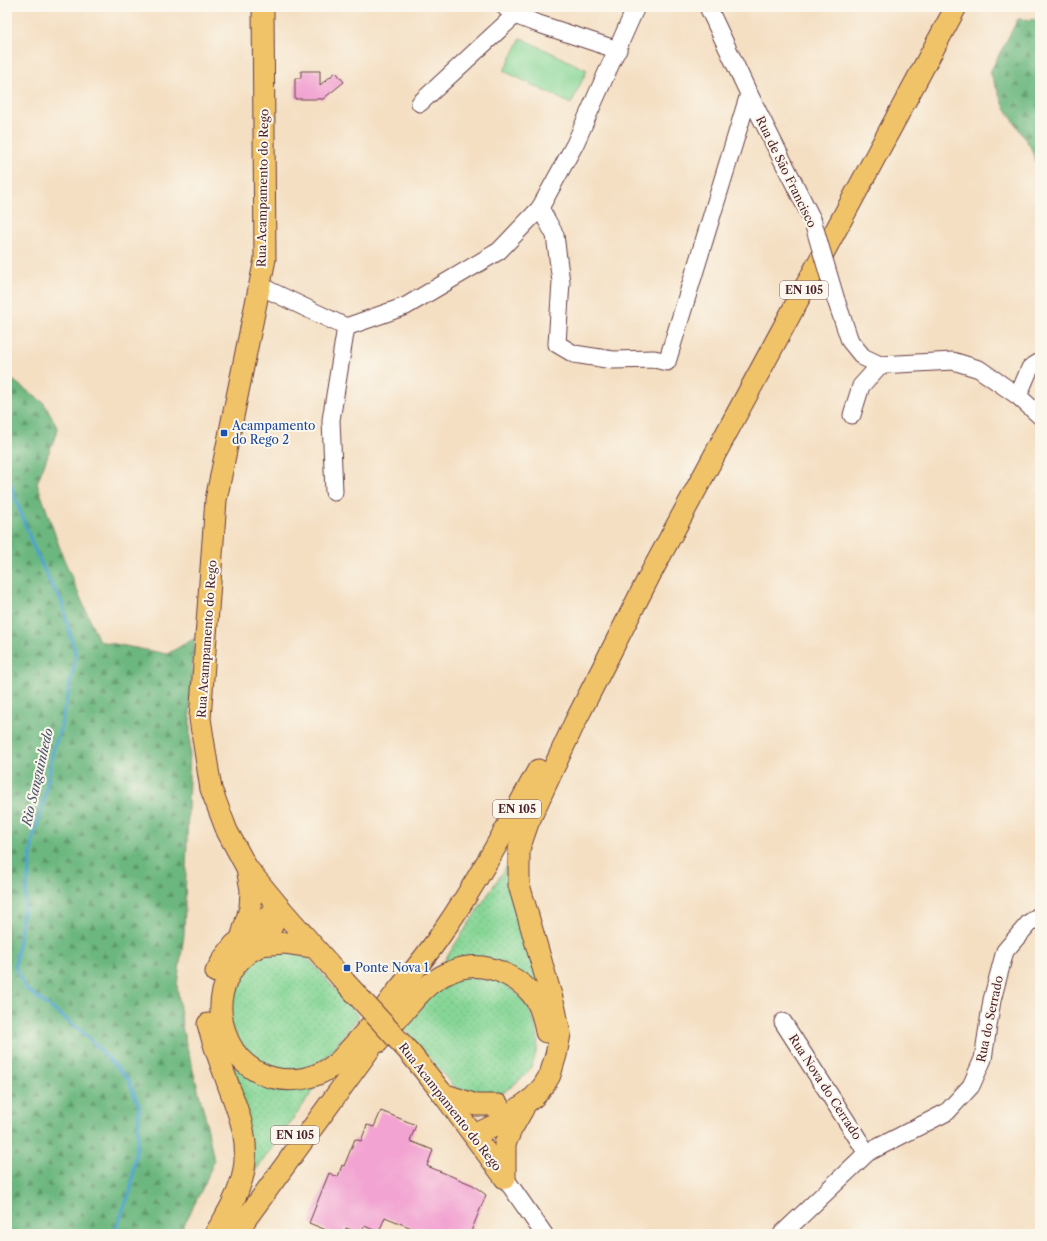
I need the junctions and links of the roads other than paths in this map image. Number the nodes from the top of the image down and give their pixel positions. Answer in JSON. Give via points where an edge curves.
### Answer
{"nodes":[{"id":1,"x":263,"y":7,"type":"edge"},
{"id":2,"x":636,"y":7,"type":"edge"},
{"id":3,"x":708,"y":7,"type":"edge"},
{"id":4,"x":956,"y":7,"type":"edge"},
{"id":5,"x":510,"y":11,"type":"edge"},
{"id":6,"x":535,"y":14,"type":"edge"},
{"id":7,"x":618,"y":50,"type":"junction"},
{"id":8,"x":748,"y":94,"type":"junction"},
{"id":9,"x":420,"y":103,"type":"dead end"},
{"id":10,"x":540,"y":208,"type":"junction"},
{"id":11,"x":260,"y":286,"type":"junction"},
{"id":12,"x":346,"y":328,"type":"junction"},
{"id":13,"x":1040,"y":362,"type":"edge"},
{"id":14,"x":880,"y":365,"type":"junction"},
{"id":15,"x":1018,"y":396,"type":"junction"},
{"id":16,"x":852,"y":415,"type":"dead end"},
{"id":17,"x":1040,"y":416,"type":"edge"},
{"id":18,"x":334,"y":492,"type":"dead end"},
{"id":19,"x":651,"y":573,"type":"junction"},
{"id":20,"x":575,"y":722,"type":"junction"},
{"id":21,"x":247,"y":868,"type":"junction"},
{"id":22,"x":280,"y":908,"type":"junction"},
{"id":23,"x":1040,"y":916,"type":"edge"},
{"id":24,"x":250,"y":942,"type":"junction"},
{"id":25,"x":313,"y":946,"type":"junction"},
{"id":26,"x":783,"y":1022,"type":"dead end"},
{"id":27,"x":365,"y":1033,"type":"junction"},
{"id":28,"x":358,"y":1065,"type":"junction"},
{"id":29,"x":443,"y":1094,"type":"junction"},
{"id":30,"x":526,"y":1103,"type":"junction"},
{"id":31,"x":498,"y":1105,"type":"junction"},
{"id":32,"x":474,"y":1135,"type":"junction"},
{"id":33,"x":867,"y":1153,"type":"junction"},
{"id":34,"x":505,"y":1178,"type":"junction"},
{"id":35,"x":215,"y":1234,"type":"edge"},
{"id":36,"x":222,"y":1234,"type":"edge"},
{"id":37,"x":235,"y":1234,"type":"edge"},
{"id":38,"x":544,"y":1234,"type":"edge"},
{"id":39,"x":782,"y":1234,"type":"edge"}],
"edges":[{"from":1,"to":11,"type":"main road","name":"Rua Acampamento do Rego","via":[[265,259]]},
{"from":2,"to":7,"type":"street"},
{"from":3,"to":8,"type":"street","name":"Rua de São Francisco"},
{"from":4,"to":19,"type":"main road","number":"EN 105"},
{"from":5,"to":6,"type":"street"},
{"from":5,"to":9,"type":"street"},
{"from":6,"to":7,"type":"street"},
{"from":7,"to":10,"type":"street","via":[[575,144]]},
{"from":8,"to":10,"type":"street","via":[[667,362],[654,359],[613,360],[574,354],[557,344],[561,282],[555,235]]},
{"from":8,"to":14,"type":"street","name":"Rua de São Francisco","bridge":true,"via":[[812,219],[850,341],[863,357]]},
{"from":10,"to":12,"type":"street","via":[[499,251],[406,306]]},
{"from":11,"to":12,"type":"street"},
{"from":11,"to":21,"type":"main road","name":"Rua Acampamento do Rego","via":[[216,500],[200,719],[211,789]]},
{"from":12,"to":18,"type":"street","via":[[331,420]]},
{"from":13,"to":15,"type":"street","via":[[1030,368]]},
{"from":14,"to":15,"type":"street","name":"Rua de São Francisco","via":[[953,361],[979,369]]},
{"from":14,"to":16,"type":"street","via":[[860,386]]},
{"from":15,"to":17,"type":"street","name":"Rua de São Francisco"},
{"from":19,"to":20,"type":"main road","number":"EN 105"},
{"from":19,"to":27,"type":"main road","number":"EN 105","via":[[475,882],[442,934]]},
{"from":20,"to":28,"type":"main road","number":"EN 105","via":[[506,848],[450,939]]},
{"from":20,"to":30,"type":"main road","via":[[528,823],[519,849],[519,885],[560,1034],[550,1075],[534,1097]]},
{"from":21,"to":22,"type":"main road","name":"Rua Acampamento do Rego"},
{"from":21,"to":24,"type":"main road","via":[[251,890]]},
{"from":22,"to":24,"type":"main road","via":[[274,924]]},
{"from":22,"to":25,"type":"main road","name":"Rua Acampamento do Rego"},
{"from":23,"to":33,"type":"street","name":"Rua do Serrado","via":[[1029,923],[1005,951],[992,1000],[983,1059],[971,1086],[947,1112]]},
{"from":24,"to":25,"type":"main road"},
{"from":24,"to":27,"type":"main road","via":[[249,953],[237,963],[227,979],[222,992],[220,1010],[222,1026],[229,1044],[238,1058],[253,1070],[270,1078],[306,1078],[337,1062]]},
{"from":24,"to":35,"type":"main road","via":[[234,945],[228,954],[216,973],[207,1007],[208,1025],[242,1121],[245,1141],[242,1179],[229,1211]]},
{"from":25,"to":29,"type":"main road","name":"Rua Acampamento do Rego","bridge":true,"via":[[410,1053]]},
{"from":26,"to":33,"type":"street","name":"Rua Nova do Cerrado"},
{"from":27,"to":36,"type":"main road","number":"EN 105","via":[[348,1062]]},
{"from":28,"to":31,"type":"main road","via":[[420,992],[434,981],[468,967],[489,968],[506,974],[524,986],[536,1000],[547,1034],[544,1052],[533,1078],[523,1090]]},
{"from":28,"to":37,"type":"main road","number":"EN 105"},
{"from":29,"to":31,"type":"main road","via":[[476,1105]]},
{"from":29,"to":32,"type":"main road","name":"Rua Acampamento do Rego"},
{"from":30,"to":32,"type":"main road","via":[[497,1124]]},
{"from":30,"to":34,"type":"main road","via":[[505,1144]]},
{"from":31,"to":32,"type":"main road"},
{"from":32,"to":34,"type":"main road","name":"Rua Acampamento do Rego"},
{"from":33,"to":39,"type":"street","name":"Rua do Serrado"},
{"from":34,"to":38,"type":"street","name":"Rua Acampamento do Rego"}]}
